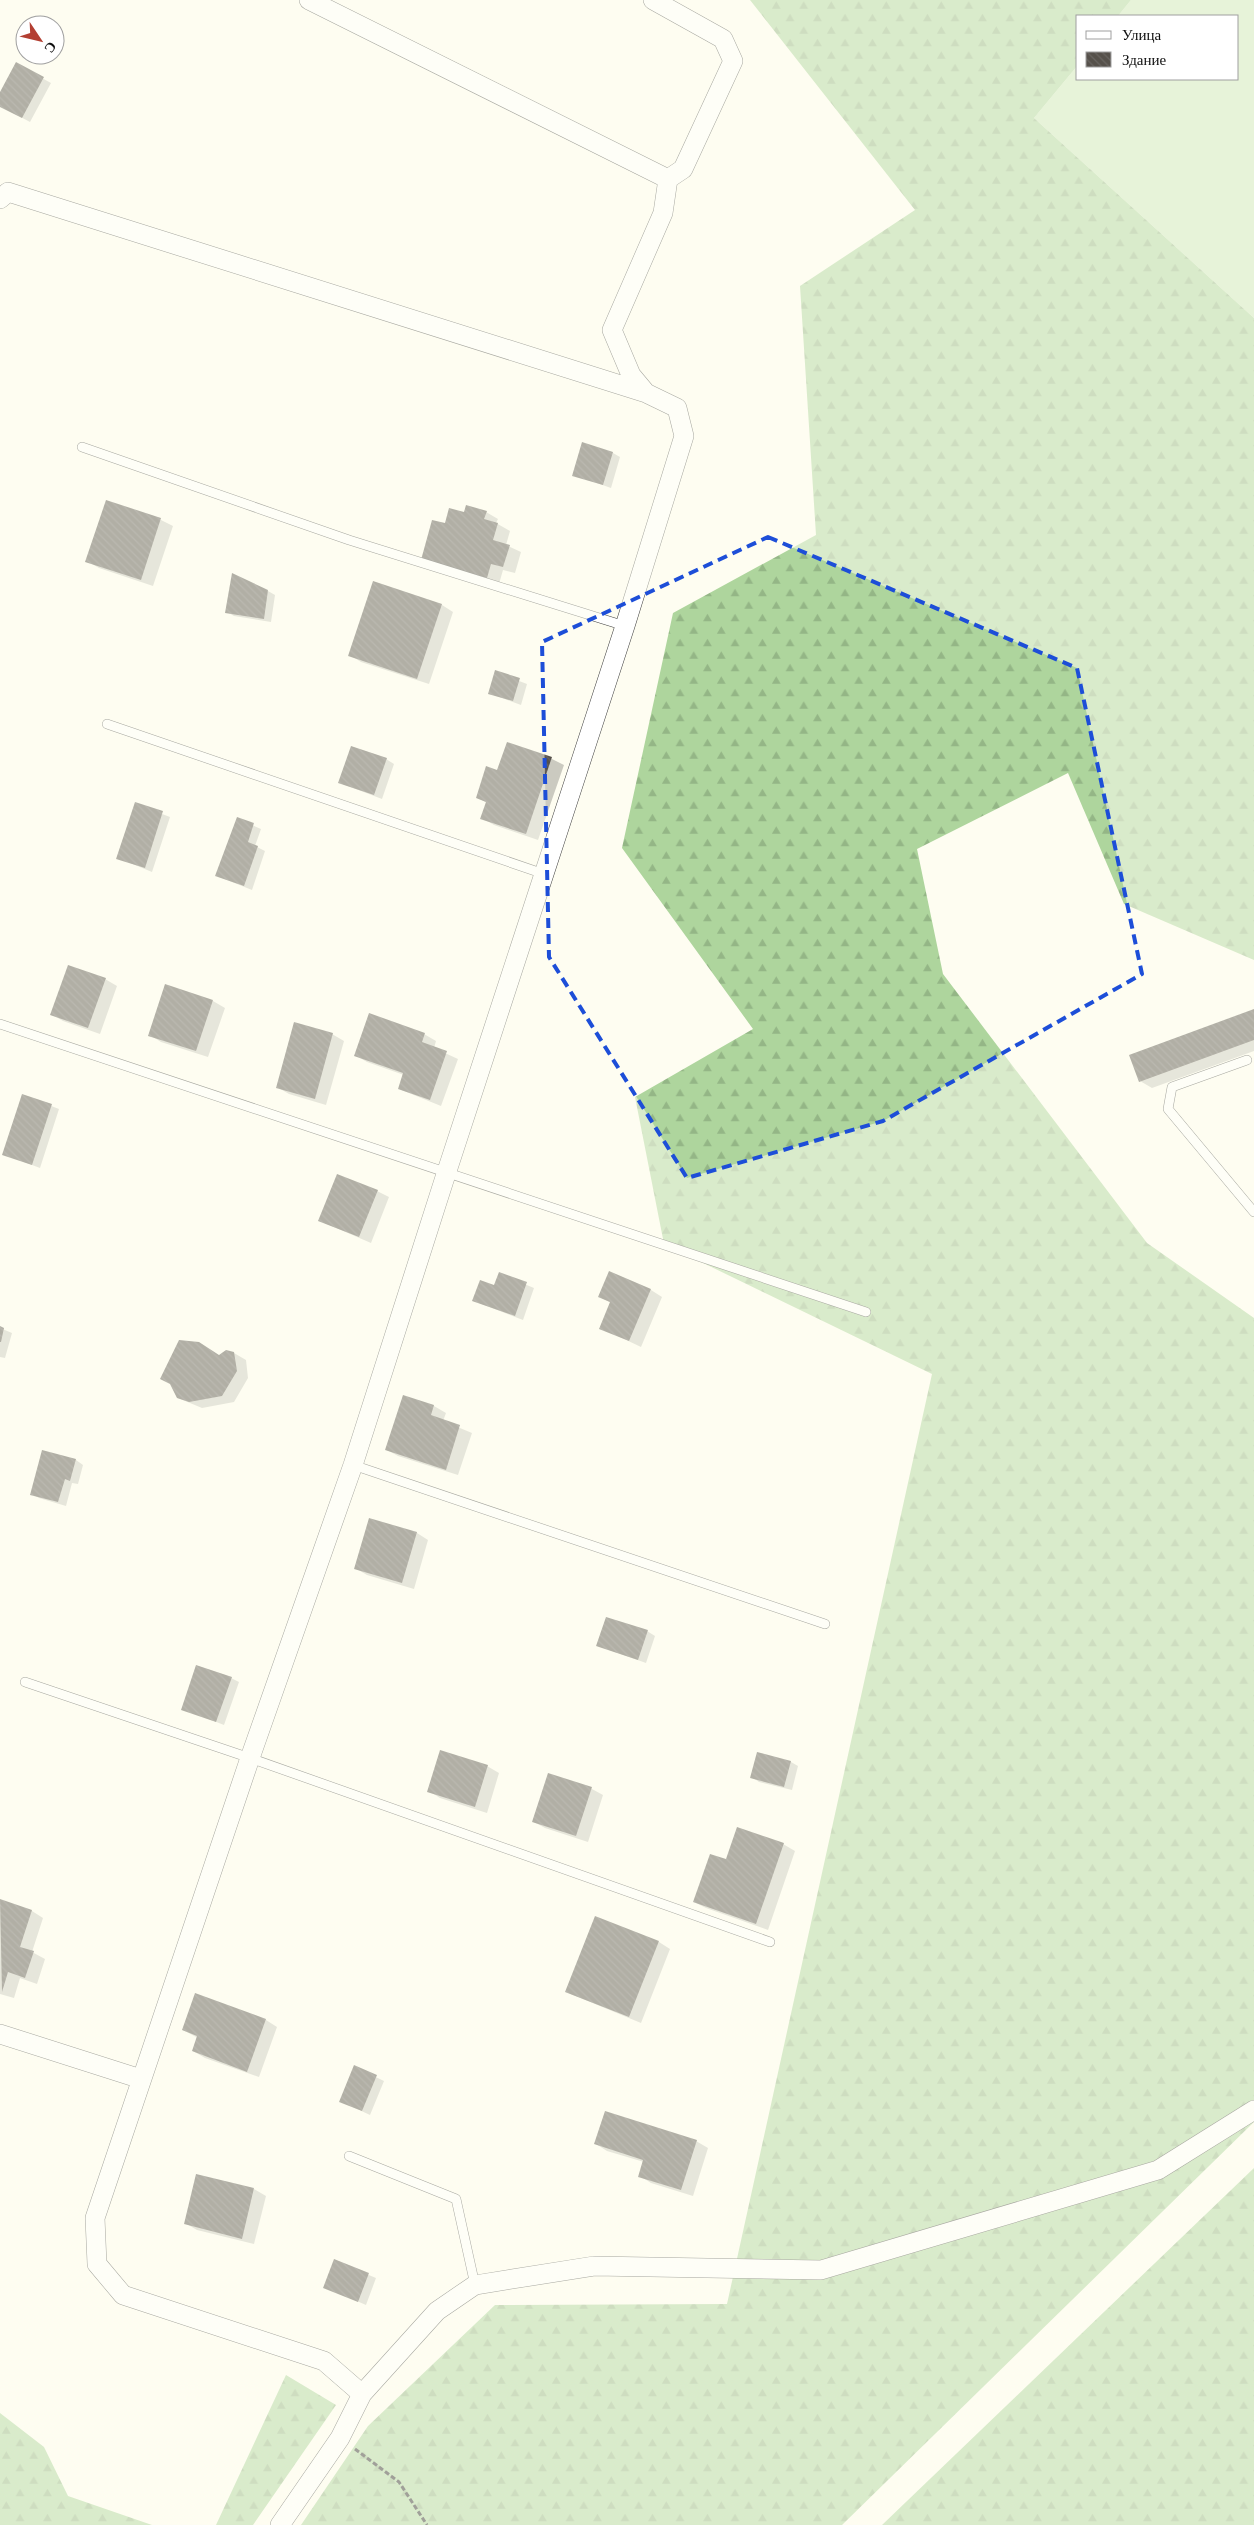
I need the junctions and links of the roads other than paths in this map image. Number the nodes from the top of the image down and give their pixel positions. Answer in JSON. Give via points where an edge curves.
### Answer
{"nodes":[{"id":1,"x":309,"y":0,"type":"edge"},
{"id":2,"x":653,"y":0,"type":"edge"},
{"id":3,"x":668,"y":179,"type":"junction"},
{"id":4,"x":0,"y":200,"type":"edge"},
{"id":5,"x":646,"y":393,"type":"junction"},
{"id":6,"x":82,"y":447,"type":"dead end"},
{"id":7,"x":625,"y":626,"type":"junction"},
{"id":8,"x":107,"y":724,"type":"dead end"},
{"id":9,"x":544,"y":874,"type":"junction"},
{"id":10,"x":0,"y":1024,"type":"edge"},
{"id":11,"x":1247,"y":1060,"type":"dead end"},
{"id":12,"x":447,"y":1171,"type":"junction"},
{"id":13,"x":1254,"y":1212,"type":"edge"},
{"id":14,"x":866,"y":1312,"type":"dead end"},
{"id":15,"x":353,"y":1465,"type":"junction"},
{"id":16,"x":825,"y":1624,"type":"dead end"},
{"id":17,"x":25,"y":1682,"type":"dead end"},
{"id":18,"x":250,"y":1758,"type":"junction"},
{"id":19,"x":770,"y":1942,"type":"dead end"},
{"id":20,"x":0,"y":2034,"type":"edge"},
{"id":21,"x":141,"y":2079,"type":"junction"},
{"id":22,"x":1254,"y":2110,"type":"edge"},
{"id":23,"x":349,"y":2156,"type":"dead end"},
{"id":24,"x":475,"y":2285,"type":"junction"},
{"id":25,"x":362,"y":2394,"type":"junction"},
{"id":26,"x":280,"y":2525,"type":"edge"}],
"edges":[{"from":1,"to":3,"type":"street"},
{"from":2,"to":3,"type":"street","via":[[723,39],[733,61],[683,169]]},
{"from":3,"to":5,"type":"street","via":[[663,213],[612,330],[630,375]]},
{"from":4,"to":5,"type":"street","via":[[8,192]]},
{"from":5,"to":7,"type":"street","via":[[677,408],[684,436]]},
{"from":6,"to":7,"type":"lane","via":[[348,540]]},
{"from":7,"to":9,"type":"street"},
{"from":8,"to":9,"type":"lane"},
{"from":9,"to":12,"type":"street"},
{"from":10,"to":12,"type":"lane"},
{"from":11,"to":13,"type":"lane","via":[[1172,1088],[1168,1109]]},
{"from":12,"to":14,"type":"lane"},
{"from":12,"to":15,"type":"street"},
{"from":15,"to":16,"type":"lane"},
{"from":15,"to":18,"type":"street"},
{"from":17,"to":18,"type":"lane"},
{"from":18,"to":19,"type":"lane"},
{"from":18,"to":21,"type":"street"},
{"from":20,"to":21,"type":"street"},
{"from":21,"to":25,"type":"street","via":[[95,2218],[97,2264],[123,2295],[324,2361]]},
{"from":22,"to":24,"type":"street","via":[[1158,2170],[821,2270],[594,2266]]},
{"from":23,"to":24,"type":"lane","via":[[456,2199]]},
{"from":24,"to":25,"type":"street","via":[[437,2311]]},
{"from":25,"to":26,"type":"street","via":[[340,2438]]}]}
